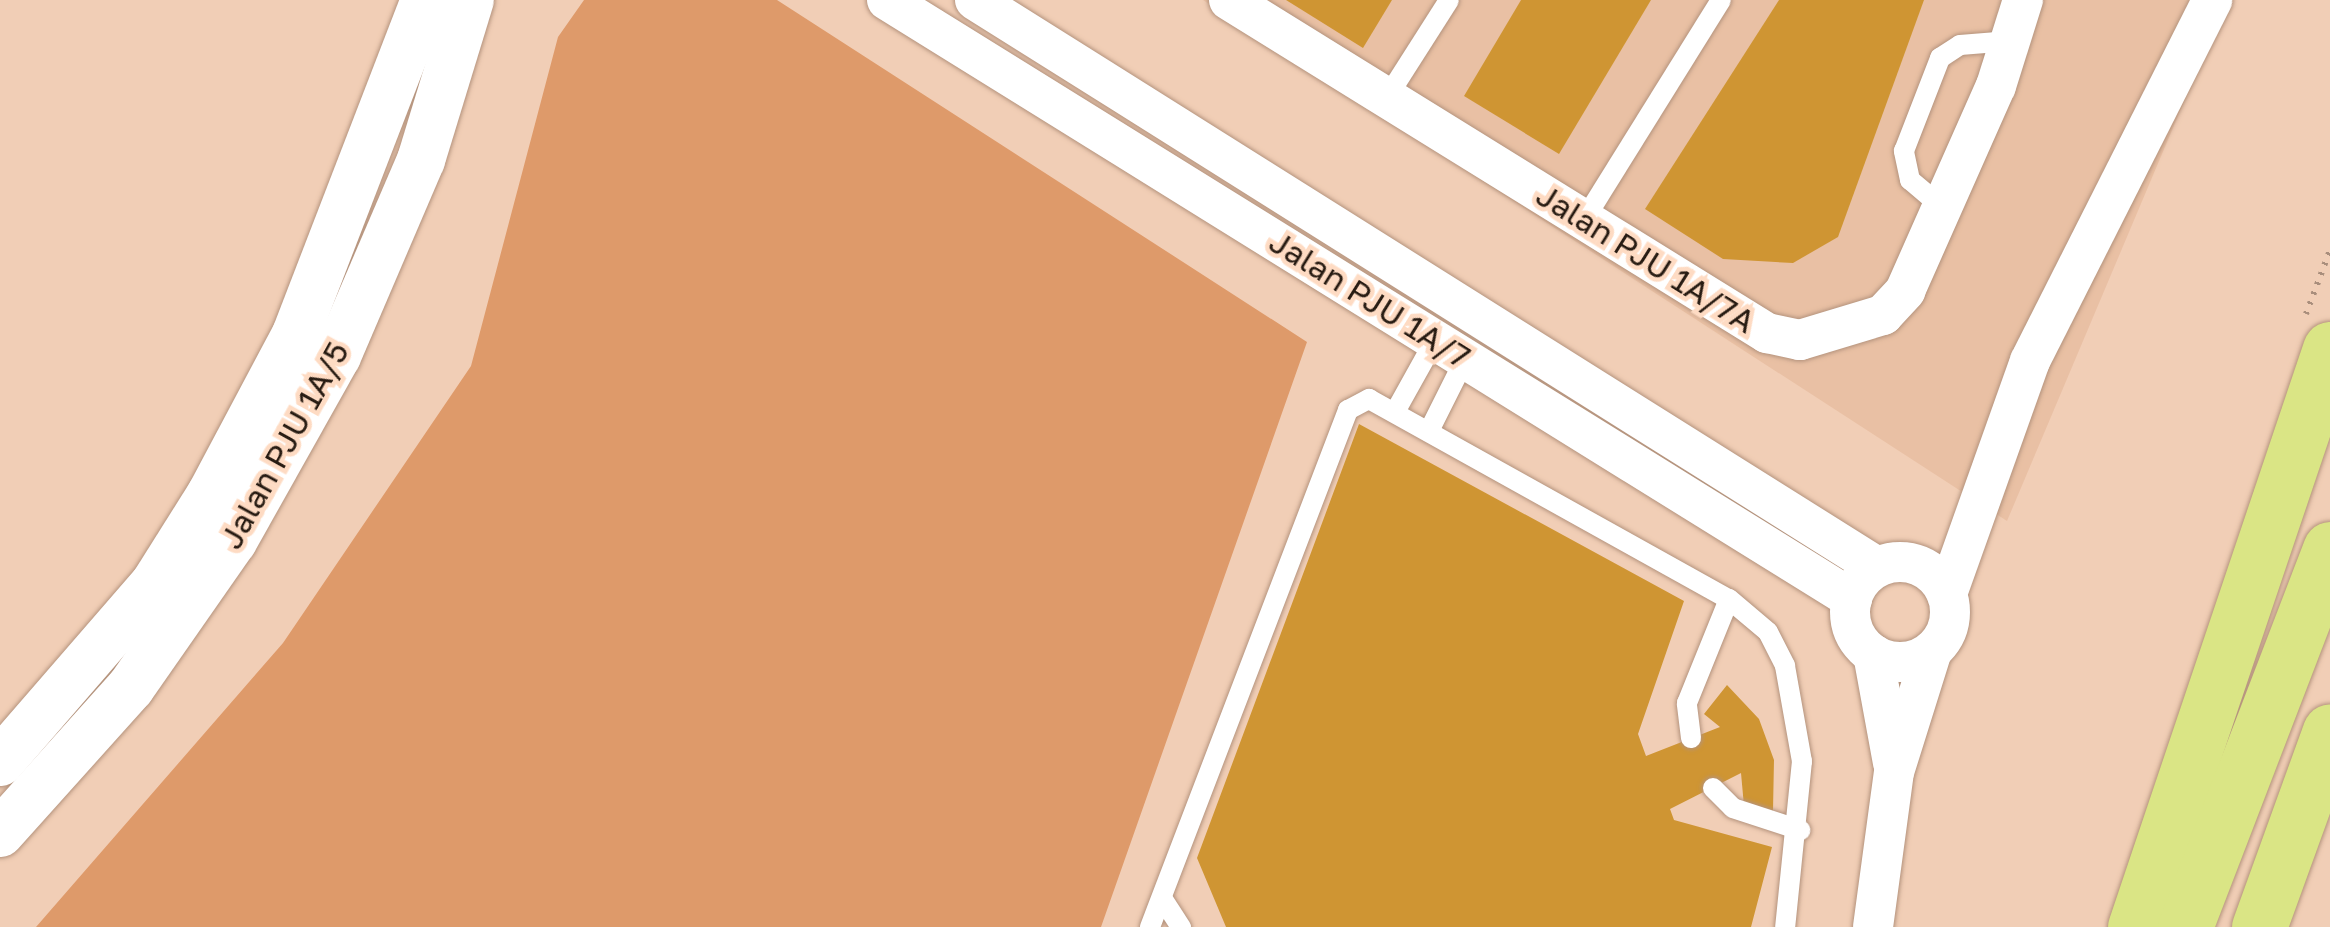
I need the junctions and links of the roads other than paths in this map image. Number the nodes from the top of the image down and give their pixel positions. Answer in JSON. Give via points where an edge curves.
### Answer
{"nodes":[{"id":1,"x":425,"y":0,"type":"edge"},
{"id":2,"x":470,"y":0,"type":"edge"},
{"id":3,"x":975,"y":0,"type":"edge"},
{"id":4,"x":1230,"y":0,"type":"edge"},
{"id":5,"x":1448,"y":0,"type":"edge"},
{"id":6,"x":1721,"y":0,"type":"edge"},
{"id":7,"x":2023,"y":0,"type":"edge"},
{"id":8,"x":2212,"y":0,"type":"edge"},
{"id":9,"x":899,"y":3,"type":"edge"},
{"id":10,"x":2010,"y":41,"type":"junction"},
{"id":11,"x":1386,"y":99,"type":"junction"},
{"id":12,"x":1942,"y":208,"type":"junction"},
{"id":13,"x":1584,"y":220,"type":"junction"},
{"id":14,"x":2330,"y":348,"type":"edge"},
{"id":15,"x":1450,"y":349,"type":"junction"},
{"id":16,"x":1395,"y":412,"type":"junction"},
{"id":17,"x":1430,"y":429,"type":"junction"},
{"id":18,"x":2330,"y":549,"type":"edge"},
{"id":19,"x":1878,"y":567,"type":"junction"},
{"id":20,"x":1947,"y":594,"type":"junction"},
{"id":21,"x":1729,"y":599,"type":"junction"},
{"id":22,"x":1852,"y":599,"type":"junction"},
{"id":23,"x":1932,"y":651,"type":"junction"},
{"id":24,"x":1873,"y":654,"type":"junction"},
{"id":25,"x":2330,"y":731,"type":"edge"},
{"id":26,"x":1691,"y":738,"type":"dead end"},
{"id":27,"x":0,"y":762,"type":"edge"},
{"id":28,"x":1894,"y":772,"type":"junction"},
{"id":29,"x":1713,"y":788,"type":"dead end"},
{"id":30,"x":1800,"y":830,"type":"junction"},
{"id":31,"x":0,"y":833,"type":"edge"},
{"id":32,"x":1162,"y":898,"type":"junction"},
{"id":33,"x":1150,"y":927,"type":"edge"},
{"id":34,"x":1181,"y":927,"type":"edge"},
{"id":35,"x":1785,"y":927,"type":"edge"},
{"id":36,"x":1874,"y":927,"type":"edge"},
{"id":37,"x":2135,"y":927,"type":"edge"},
{"id":38,"x":2186,"y":927,"type":"edge"},
{"id":39,"x":2259,"y":927,"type":"edge"}],
"edges":[{"from":1,"to":27,"type":"street","name":"Jalan PJU 1A/5","via":[[296,334],[212,494],[155,583]]},
{"from":2,"to":31,"type":"street","name":"Jalan PJU 1A/5","via":[[422,160],[352,320],[242,524],[130,688]]},
{"from":3,"to":19,"type":"street","name":"Jalan PJU 1A/7"},
{"from":4,"to":11,"type":"street","name":"Jalan PJU 1A/7A"},
{"from":5,"to":11,"type":"lane"},
{"from":6,"to":13,"type":"lane"},
{"from":7,"to":10,"type":"street","name":"Jalan PJU 1A/7A"},
{"from":8,"to":20,"type":"street","via":[[2030,361]]},
{"from":9,"to":15,"type":"street","name":"Jalan PJU 1A/7"},
{"from":10,"to":12,"type":"street","name":"Jalan PJU 1A/7A"},
{"from":10,"to":12,"type":"lane","via":[[1960,45],[1940,58],[1904,151],[1910,180]]},
{"from":11,"to":13,"type":"street","name":"Jalan PJU 1A/7A"},
{"from":12,"to":13,"type":"street","name":"Jalan PJU 1A/7A","via":[[1904,291],[1883,316],[1800,340],[1767,332]]},
{"from":14,"to":37,"type":"main road"},
{"from":15,"to":16,"type":"lane"},
{"from":15,"to":17,"type":"lane"},
{"from":15,"to":22,"type":"street","name":"Jalan PJU 1A/7"},
{"from":16,"to":17,"type":"lane"},
{"from":16,"to":32,"type":"lane","via":[[1369,398],[1348,410]]},
{"from":17,"to":21,"type":"lane"},
{"from":18,"to":38,"type":"main road"},
{"from":19,"to":20,"type":"street","via":[[1924,568]]},
{"from":19,"to":22,"type":"street"},
{"from":20,"to":23,"type":"street","via":[[1950,615]]},
{"from":21,"to":26,"type":"lane","via":[[1687,703]]},
{"from":21,"to":30,"type":"lane","via":[[1768,632],[1785,666],[1802,762]]},
{"from":22,"to":24,"type":"street","via":[[1851,620]]},
{"from":23,"to":24,"type":"street","via":[[1892,662]]},
{"from":23,"to":28,"type":"street"},
{"from":24,"to":28,"type":"street"},
{"from":25,"to":39,"type":"main road"},
{"from":28,"to":36,"type":"street"},
{"from":29,"to":30,"type":"lane","via":[[1733,808]]},
{"from":30,"to":35,"type":"lane"},
{"from":32,"to":33,"type":"lane"},
{"from":32,"to":34,"type":"lane"}]}
